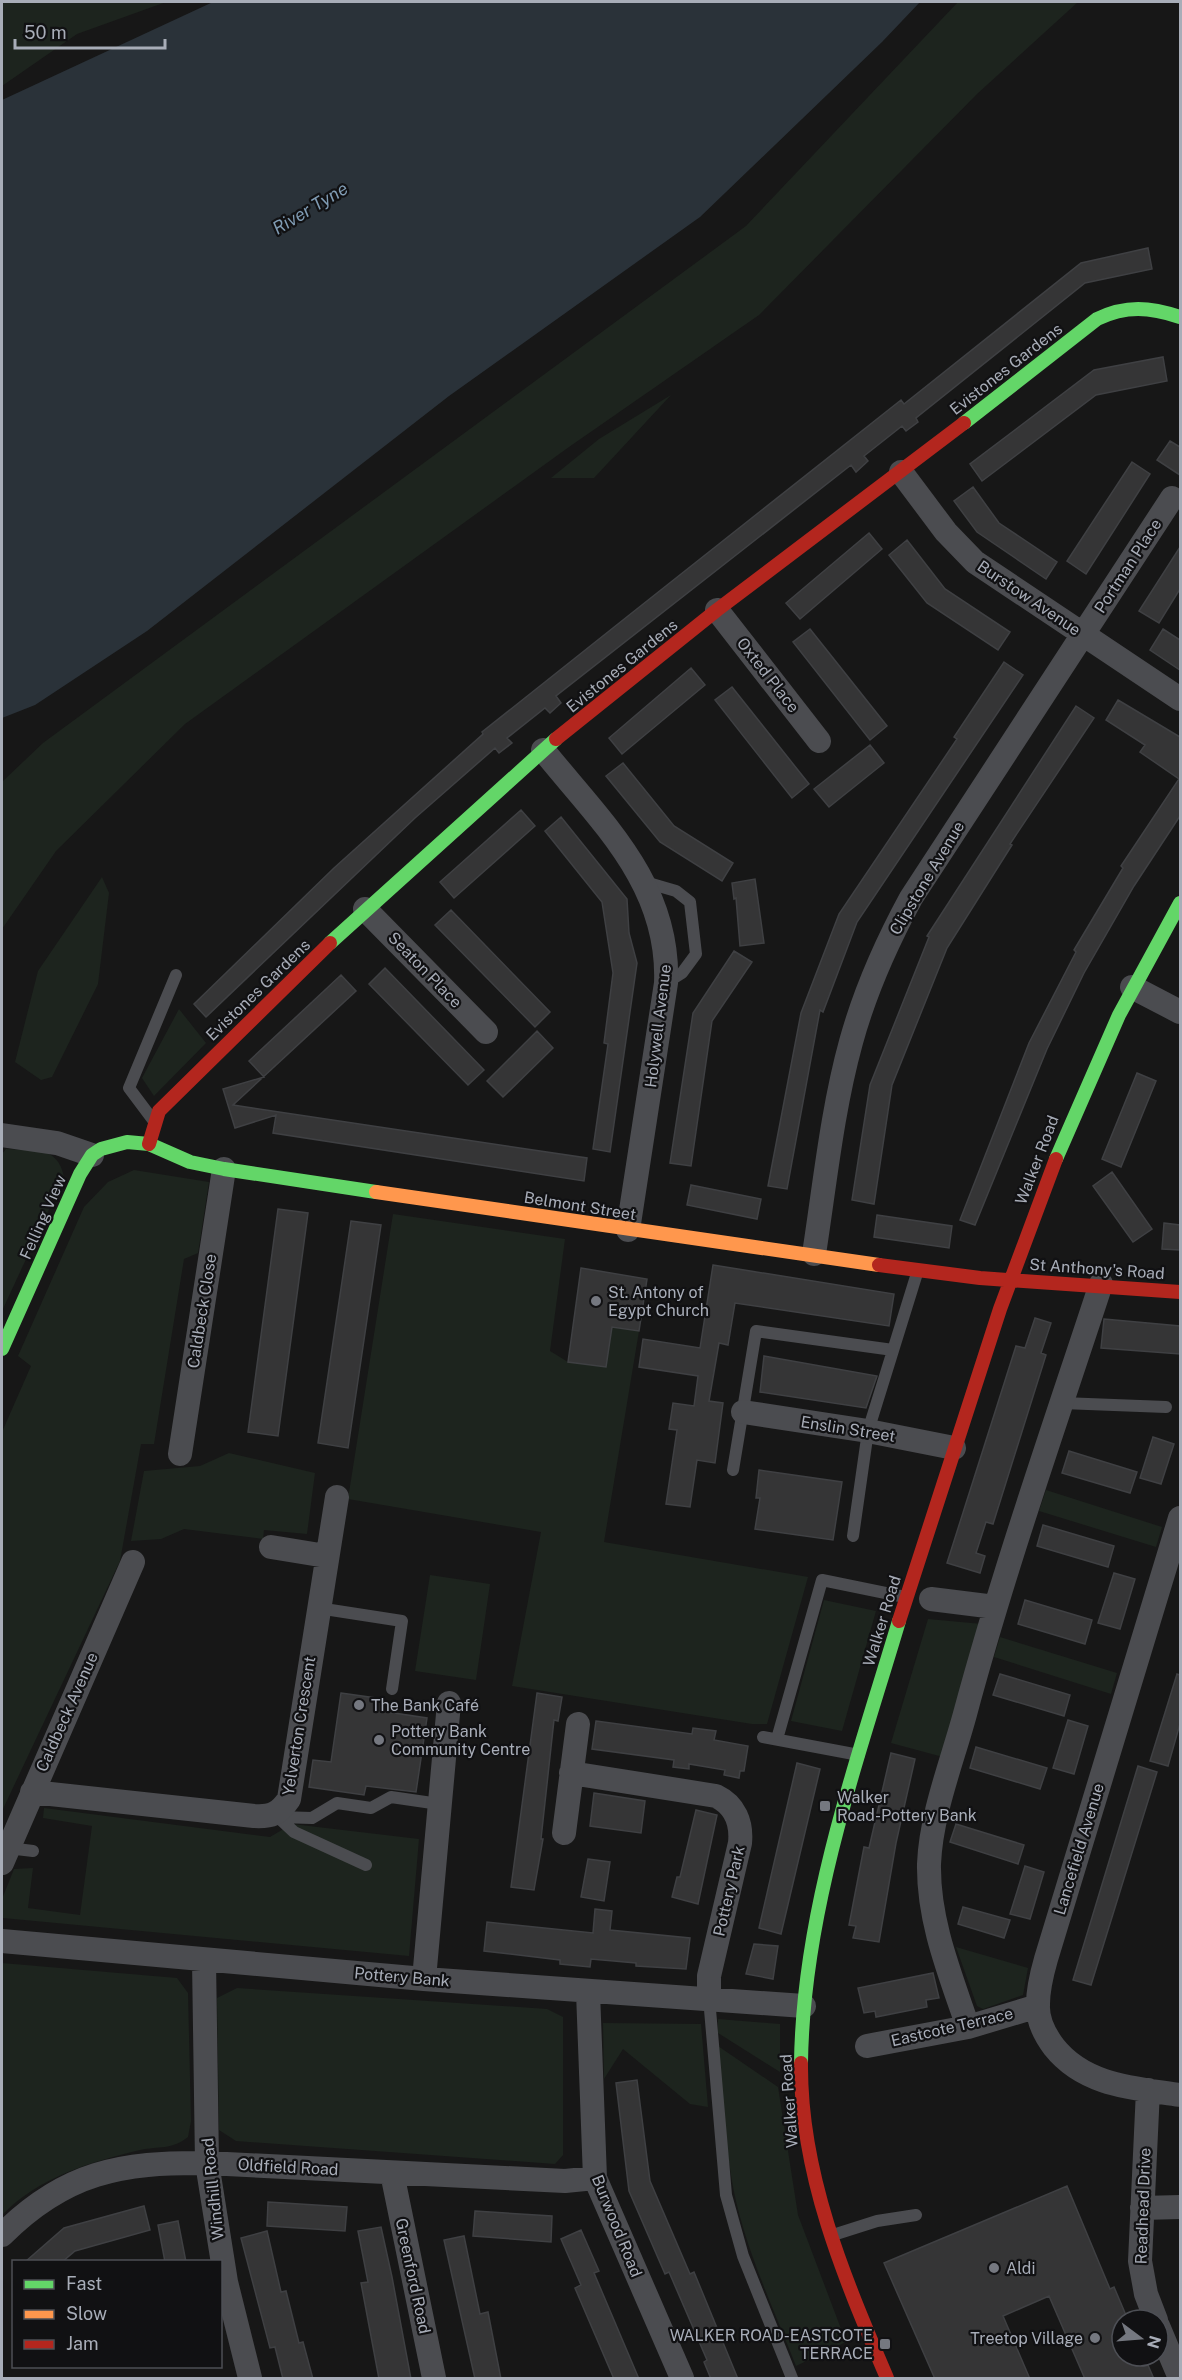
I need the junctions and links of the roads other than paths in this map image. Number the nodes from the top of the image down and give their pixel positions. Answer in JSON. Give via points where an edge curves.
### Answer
{"nodes":[{"id":1,"x":1180,"y":317,"type":"edge"},
{"id":2,"x":901,"y":472,"type":"junction"},
{"id":3,"x":1172,"y":498,"type":"dead end"},
{"id":4,"x":717,"y":610,"type":"junction"},
{"id":5,"x":1083,"y":635,"type":"junction"},
{"id":6,"x":1180,"y":699,"type":"edge"},
{"id":7,"x":819,"y":741,"type":"dead end"},
{"id":8,"x":543,"y":750,"type":"junction"},
{"id":9,"x":645,"y":882,"type":"junction"},
{"id":10,"x":1180,"y":903,"type":"edge"},
{"id":11,"x":365,"y":909,"type":"junction"},
{"id":12,"x":176,"y":975,"type":"dead end"},
{"id":13,"x":666,"y":983,"type":"junction"},
{"id":14,"x":1132,"y":987,"type":"junction"},
{"id":15,"x":1180,"y":1012,"type":"edge"},
{"id":16,"x":486,"y":1032,"type":"dead end"},
{"id":17,"x":155,"y":1124,"type":"junction"},
{"id":18,"x":2,"y":1135,"type":"edge"},
{"id":19,"x":149,"y":1144,"type":"junction"},
{"id":20,"x":92,"y":1155,"type":"junction"},
{"id":21,"x":225,"y":1169,"type":"junction"},
{"id":22,"x":628,"y":1230,"type":"junction"},
{"id":23,"x":814,"y":1254,"type":"junction"},
{"id":24,"x":918,"y":1270,"type":"junction"},
{"id":25,"x":1010,"y":1279,"type":"junction"},
{"id":26,"x":1101,"y":1284,"type":"junction"},
{"id":27,"x":1180,"y":1292,"type":"edge"},
{"id":28,"x":2,"y":1349,"type":"edge"},
{"id":29,"x":893,"y":1350,"type":"junction"},
{"id":30,"x":1062,"y":1403,"type":"junction"},
{"id":31,"x":1166,"y":1407,"type":"dead end"},
{"id":32,"x":743,"y":1412,"type":"junction"},
{"id":33,"x":868,"y":1431,"type":"junction"},
{"id":34,"x":954,"y":1448,"type":"junction"},
{"id":35,"x":180,"y":1454,"type":"dead end"},
{"id":36,"x":733,"y":1470,"type":"dead end"},
{"id":37,"x":336,"y":1497,"type":"dead end"},
{"id":38,"x":1180,"y":1518,"type":"edge"},
{"id":39,"x":853,"y":1536,"type":"dead end"},
{"id":40,"x":271,"y":1547,"type":"dead end"},
{"id":41,"x":326,"y":1556,"type":"junction"},
{"id":42,"x":133,"y":1562,"type":"dead end"},
{"id":43,"x":906,"y":1598,"type":"junction"},
{"id":44,"x":931,"y":1599,"type":"dead end"},
{"id":45,"x":995,"y":1607,"type":"junction"},
{"id":46,"x":318,"y":1608,"type":"junction"},
{"id":47,"x":392,"y":1689,"type":"dead end"},
{"id":48,"x":450,"y":1702,"type":"dead end"},
{"id":49,"x":578,"y":1724,"type":"dead end"},
{"id":50,"x":763,"y":1737,"type":"dead end"},
{"id":51,"x":777,"y":1738,"type":"junction"},
{"id":52,"x":860,"y":1755,"type":"junction"},
{"id":53,"x":571,"y":1773,"type":"junction"},
{"id":54,"x":32,"y":1792,"type":"junction"},
{"id":55,"x":439,"y":1804,"type":"junction"},
{"id":56,"x":277,"y":1816,"type":"junction"},
{"id":57,"x":564,"y":1833,"type":"dead end"},
{"id":58,"x":33,"y":1851,"type":"dead end"},
{"id":59,"x":5,"y":1856,"type":"edge"},
{"id":60,"x":366,"y":1865,"type":"dead end"},
{"id":61,"x":2,"y":1941,"type":"edge"},
{"id":62,"x":204,"y":1960,"type":"junction"},
{"id":63,"x":424,"y":1979,"type":"junction"},
{"id":64,"x":588,"y":1992,"type":"junction"},
{"id":65,"x":709,"y":1998,"type":"junction"},
{"id":66,"x":804,"y":2006,"type":"junction"},
{"id":67,"x":1038,"y":2006,"type":"junction"},
{"id":68,"x":968,"y":2026,"type":"junction"},
{"id":69,"x":867,"y":2046,"type":"dead end"},
{"id":70,"x":1148,"y":2090,"type":"junction"},
{"id":71,"x":1180,"y":2095,"type":"edge"},
{"id":72,"x":207,"y":2163,"type":"junction"},
{"id":73,"x":392,"y":2173,"type":"junction"},
{"id":74,"x":595,"y":2178,"type":"junction"},
{"id":75,"x":1180,"y":2207,"type":"edge"},
{"id":76,"x":1142,"y":2208,"type":"junction"},
{"id":77,"x":916,"y":2215,"type":"dead end"},
{"id":78,"x":2,"y":2235,"type":"edge"},
{"id":79,"x":829,"y":2236,"type":"junction"},
{"id":80,"x":1152,"y":2308,"type":"edge"},
{"id":81,"x":1170,"y":2355,"type":"edge"},
{"id":82,"x":250,"y":2379,"type":"edge"},
{"id":83,"x":434,"y":2379,"type":"edge"},
{"id":84,"x":682,"y":2379,"type":"edge"},
{"id":85,"x":792,"y":2379,"type":"edge"},
{"id":86,"x":887,"y":2379,"type":"edge"},
{"id":87,"x":1180,"y":2379,"type":"edge"}],
"edges":[{"from":1,"to":2,"type":"street","name":"Evistones Gardens","via":[[1132,306],[1097,319]]},
{"from":2,"to":4,"type":"street","name":"Evistones Gardens"},
{"from":2,"to":5,"type":"street","name":"Burstow Avenue","via":[[946,532],[975,562]]},
{"from":3,"to":5,"type":"street","name":"Portman Place"},
{"from":4,"to":7,"type":"street","name":"Oxted Place"},
{"from":4,"to":8,"type":"street","name":"Evistones Gardens"},
{"from":5,"to":6,"type":"street","name":"Burstow Avenue"},
{"from":5,"to":23,"type":"street","name":"Clipstone Avenue","via":[[910,898],[878,963],[854,1031],[840,1088]]},
{"from":8,"to":9,"type":"street","name":"Holywell Avenue","via":[[621,846]]},
{"from":8,"to":11,"type":"street","name":"Evistones Gardens"},
{"from":9,"to":13,"type":"street","name":"Holywell Avenue","via":[[666,944]]},
{"from":9,"to":13,"type":"lane","via":[[676,891],[690,902],[696,954],[682,973]]},
{"from":10,"to":14,"type":"street","name":"Walker Road"},
{"from":11,"to":16,"type":"street","name":"Seaton Place"},
{"from":11,"to":17,"type":"street","name":"Evistones Gardens","via":[[176,1093],[159,1111]]},
{"from":12,"to":17,"type":"lane","via":[[129,1088]]},
{"from":13,"to":22,"type":"street","name":"Holywell Avenue"},
{"from":14,"to":15,"type":"street"},
{"from":14,"to":25,"type":"street","name":"Walker Road","via":[[1066,1129]]},
{"from":17,"to":19,"type":"street","name":"Evistones Gardens"},
{"from":18,"to":20,"type":"street","via":[[57,1143]]},
{"from":19,"to":20,"type":"street","via":[[113,1144]]},
{"from":19,"to":21,"type":"street","name":"Belmont Street","via":[[190,1162]]},
{"from":20,"to":28,"type":"street","name":"Felling View"},
{"from":21,"to":22,"type":"street","name":"Belmont Street"},
{"from":21,"to":35,"type":"street","name":"Caldbeck Close"},
{"from":22,"to":23,"type":"street","name":"Belmont Street"},
{"from":23,"to":24,"type":"street","name":"Belmont Street"},
{"from":24,"to":25,"type":"street","name":"Belmont Street"},
{"from":24,"to":29,"type":"lane"},
{"from":25,"to":26,"type":"street","name":"St Anthony's Road"},
{"from":25,"to":34,"type":"street","name":"Walker Road"},
{"from":26,"to":27,"type":"street","name":"St Anthony's Road"},
{"from":26,"to":30,"type":"street"},
{"from":29,"to":32,"type":"lane","via":[[756,1331]]},
{"from":29,"to":33,"type":"lane"},
{"from":30,"to":31,"type":"lane"},
{"from":30,"to":45,"type":"street"},
{"from":32,"to":33,"type":"street","name":"Enslin Street"},
{"from":32,"to":36,"type":"lane"},
{"from":33,"to":34,"type":"street","name":"Enslin Street"},
{"from":33,"to":39,"type":"lane"},
{"from":34,"to":43,"type":"street","name":"Walker Road"},
{"from":37,"to":41,"type":"street","name":"Yelverton Crescent"},
{"from":38,"to":67,"type":"street","name":"Lancefield Avenue","via":[[1046,1959]]},
{"from":40,"to":41,"type":"street"},
{"from":41,"to":46,"type":"street","name":"Yelverton Crescent"},
{"from":42,"to":54,"type":"street","name":"Caldbeck Avenue"},
{"from":43,"to":51,"type":"lane","via":[[822,1580]]},
{"from":43,"to":52,"type":"street","name":"Walker Road"},
{"from":44,"to":45,"type":"street"},
{"from":45,"to":68,"type":"street","via":[[939,1808],[929,1864],[933,1914]]},
{"from":46,"to":47,"type":"lane","via":[[402,1621]]},
{"from":46,"to":56,"type":"street","name":"Yelverton Crescent","via":[[289,1799]]},
{"from":48,"to":55,"type":"street"},
{"from":49,"to":53,"type":"street"},
{"from":50,"to":51,"type":"lane"},
{"from":51,"to":52,"type":"lane"},
{"from":52,"to":66,"type":"street","name":"Walker Road","via":[[818,1918]]},
{"from":53,"to":57,"type":"street"},
{"from":53,"to":65,"type":"street","name":"Pottery Park","via":[[716,1796],[724,1799],[735,1813],[740,1843],[709,1976]]},
{"from":54,"to":56,"type":"street","name":"Yelverton Crescent"},
{"from":54,"to":59,"type":"street","name":"Caldbeck Avenue"},
{"from":55,"to":56,"type":"lane","via":[[391,1797],[371,1808],[338,1803],[312,1818]]},
{"from":55,"to":63,"type":"street"},
{"from":56,"to":60,"type":"lane","via":[[294,1832]]},
{"from":58,"to":59,"type":"lane"},
{"from":61,"to":62,"type":"street","name":"Pottery Bank"},
{"from":62,"to":63,"type":"street","name":"Pottery Bank"},
{"from":62,"to":72,"type":"street","name":"Windhill Road"},
{"from":63,"to":64,"type":"street","name":"Pottery Bank"},
{"from":64,"to":65,"type":"street","name":"Pottery Bank"},
{"from":64,"to":74,"type":"street","name":"Burwood Road"},
{"from":65,"to":66,"type":"street","name":"Pottery Bank"},
{"from":65,"to":85,"type":"lane","via":[[726,2195],[743,2256]]},
{"from":66,"to":79,"type":"street","name":"Walker Road","via":[[802,2093],[811,2164]]},
{"from":67,"to":68,"type":"street","name":"Eastcote Terrace"},
{"from":67,"to":70,"type":"street","name":"Lancefield Avenue","via":[[1047,2037],[1076,2068],[1106,2082]]},
{"from":68,"to":69,"type":"street","name":"Eastcote Terrace"},
{"from":70,"to":71,"type":"street","name":"Lancefield Avenue"},
{"from":70,"to":76,"type":"street","name":"Readhead Drive"},
{"from":72,"to":73,"type":"street","name":"Oldfield Road"},
{"from":72,"to":78,"type":"street","name":"Oldfield Road","via":[[149,2163],[81,2180],[41,2202]]},
{"from":72,"to":82,"type":"street","name":"Windhill Road","via":[[226,2282]]},
{"from":73,"to":74,"type":"street","name":"Oldfield Road","via":[[565,2181]]},
{"from":73,"to":83,"type":"street","name":"Greenford Road"},
{"from":74,"to":84,"type":"street","name":"Burwood Road"},
{"from":75,"to":76,"type":"street"},
{"from":76,"to":80,"type":"street","name":"Readhead Drive","via":[[1141,2277]]},
{"from":77,"to":79,"type":"lane","via":[[877,2221]]},
{"from":79,"to":86,"type":"street","name":"Walker Road"},
{"from":81,"to":87,"type":"street"}]}
